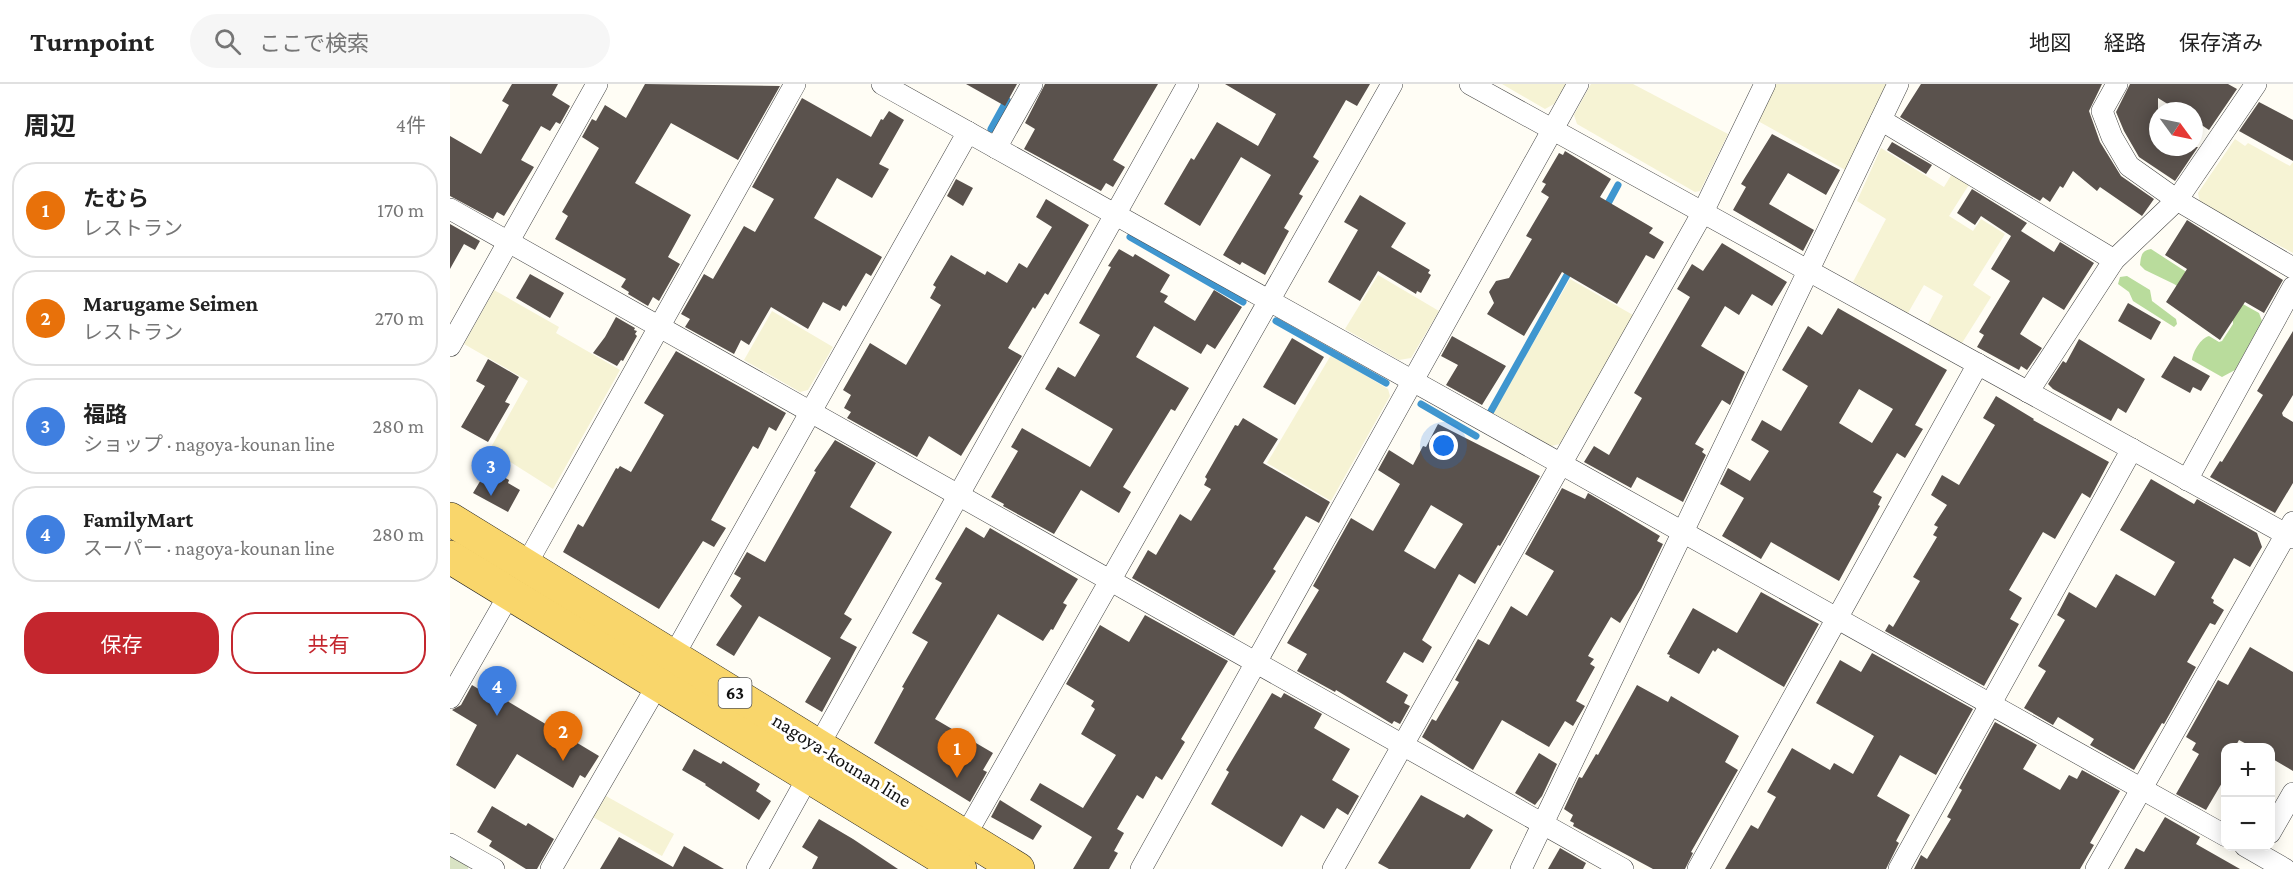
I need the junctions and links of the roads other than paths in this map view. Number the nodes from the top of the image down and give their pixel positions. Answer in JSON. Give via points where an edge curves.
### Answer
{"nodes":[{"id":1,"x":597,"y":84,"type":"edge"},
{"id":2,"x":795,"y":84,"type":"edge"},
{"id":3,"x":882,"y":84,"type":"edge"},
{"id":4,"x":1032,"y":84,"type":"edge"},
{"id":5,"x":1188,"y":84,"type":"edge"},
{"id":6,"x":1392,"y":84,"type":"edge"},
{"id":7,"x":1470,"y":84,"type":"edge"},
{"id":8,"x":1578,"y":84,"type":"edge"},
{"id":9,"x":1765,"y":84,"type":"edge"},
{"id":10,"x":1898,"y":84,"type":"edge"},
{"id":11,"x":2117,"y":84,"type":"edge"},
{"id":12,"x":2256,"y":84,"type":"edge"},
{"id":13,"x":1881,"y":120,"type":"junction"},
{"id":14,"x":1553,"y":129,"type":"junction"},
{"id":15,"x":968,"y":132,"type":"junction"},
{"id":16,"x":996,"y":148,"type":"junction"},
{"id":17,"x":2177,"y":200,"type":"junction"},
{"id":18,"x":450,"y":209,"type":"edge"},
{"id":19,"x":1703,"y":212,"type":"junction"},
{"id":20,"x":1115,"y":214,"type":"junction"},
{"id":21,"x":508,"y":242,"type":"junction"},
{"id":22,"x":2114,"y":260,"type":"junction"},
{"id":23,"x":2293,"y":268,"type":"edge"},
{"id":24,"x":1808,"y":270,"type":"junction"},
{"id":25,"x":2293,"y":287,"type":"edge"},
{"id":26,"x":1269,"y":301,"type":"junction"},
{"id":27,"x":660,"y":327,"type":"junction"},
{"id":28,"x":450,"y":346,"type":"edge"},
{"id":29,"x":1978,"y":364,"type":"junction"},
{"id":30,"x":1413,"y":381,"type":"junction"},
{"id":31,"x":2028,"y":392,"type":"junction"},
{"id":32,"x":810,"y":411,"type":"junction"},
{"id":33,"x":2132,"y":449,"type":"junction"},
{"id":34,"x":1561,"y":464,"type":"junction"},
{"id":35,"x":2187,"y":480,"type":"junction"},
{"id":36,"x":958,"y":495,"type":"junction"},
{"id":37,"x":450,"y":519,"type":"edge"},
{"id":38,"x":2290,"y":531,"type":"edge"},
{"id":39,"x":1683,"y":532,"type":"junction"},
{"id":40,"x":450,"y":557,"type":"edge"},
{"id":41,"x":526,"y":565,"type":"junction"},
{"id":42,"x":1111,"y":580,"type":"junction"},
{"id":43,"x":510,"y":593,"type":"junction"},
{"id":44,"x":1837,"y":618,"type":"junction"},
{"id":45,"x":674,"y":655,"type":"junction"},
{"id":46,"x":1256,"y":662,"type":"junction"},
{"id":47,"x":658,"y":684,"type":"junction"},
{"id":48,"x":450,"y":698,"type":"edge"},
{"id":49,"x":1990,"y":704,"type":"junction"},
{"id":50,"x":1403,"y":744,"type":"junction"},
{"id":51,"x":819,"y":745,"type":"junction"},
{"id":52,"x":808,"y":777,"type":"junction"},
{"id":53,"x":2142,"y":789,"type":"junction"},
{"id":54,"x":2293,"y":793,"type":"edge"},
{"id":55,"x":1544,"y":824,"type":"junction"},
{"id":56,"x":2275,"y":826,"type":"edge"},
{"id":57,"x":2221,"y":833,"type":"edge"},
{"id":58,"x":450,"y":844,"type":"edge"},
{"id":59,"x":2254,"y":854,"type":"edge"},
{"id":60,"x":956,"y":860,"type":"edge"},
{"id":61,"x":488,"y":867,"type":"edge"},
{"id":62,"x":550,"y":869,"type":"edge"},
{"id":63,"x":757,"y":869,"type":"edge"},
{"id":64,"x":1018,"y":869,"type":"edge"},
{"id":65,"x":1142,"y":869,"type":"edge"},
{"id":66,"x":1333,"y":869,"type":"edge"},
{"id":67,"x":1521,"y":869,"type":"edge"},
{"id":68,"x":1623,"y":869,"type":"edge"},
{"id":69,"x":1698,"y":869,"type":"edge"},
{"id":70,"x":1899,"y":869,"type":"edge"},
{"id":71,"x":2097,"y":869,"type":"edge"},
{"id":72,"x":2285,"y":869,"type":"edge"}],
"edges":[{"from":1,"to":21,"type":"street"},
{"from":2,"to":27,"type":"street"},
{"from":3,"to":15,"type":"street"},
{"from":4,"to":16,"type":"street"},
{"from":5,"to":20,"type":"street"},
{"from":6,"to":26,"type":"street"},
{"from":7,"to":14,"type":"street"},
{"from":8,"to":14,"type":"street"},
{"from":9,"to":19,"type":"street"},
{"from":10,"to":13,"type":"street"},
{"from":11,"to":17,"type":"street","via":[[2102,111],[2112,137],[2129,166]]},
{"from":12,"to":17,"type":"street"},
{"from":13,"to":22,"type":"street"},
{"from":13,"to":24,"type":"street"},
{"from":14,"to":19,"type":"street"},
{"from":14,"to":30,"type":"street"},
{"from":15,"to":16,"type":"street"},
{"from":15,"to":32,"type":"street"},
{"from":16,"to":20,"type":"street"},
{"from":17,"to":22,"type":"street"},
{"from":17,"to":23,"type":"street"},
{"from":18,"to":21,"type":"street"},
{"from":19,"to":24,"type":"street"},
{"from":19,"to":34,"type":"street"},
{"from":20,"to":26,"type":"street"},
{"from":20,"to":36,"type":"street"},
{"from":21,"to":27,"type":"street"},
{"from":21,"to":28,"type":"street"},
{"from":22,"to":31,"type":"street"},
{"from":24,"to":29,"type":"street"},
{"from":24,"to":39,"type":"street"},
{"from":25,"to":35,"type":"street"},
{"from":26,"to":30,"type":"street"},
{"from":26,"to":42,"type":"street"},
{"from":27,"to":32,"type":"street"},
{"from":27,"to":41,"type":"street"},
{"from":29,"to":31,"type":"street"},
{"from":29,"to":44,"type":"street"},
{"from":30,"to":34,"type":"street"},
{"from":30,"to":46,"type":"street"},
{"from":31,"to":33,"type":"street"},
{"from":32,"to":36,"type":"street"},
{"from":32,"to":45,"type":"street"},
{"from":33,"to":35,"type":"street"},
{"from":33,"to":49,"type":"street"},
{"from":34,"to":39,"type":"street"},
{"from":34,"to":50,"type":"street"},
{"from":35,"to":38,"type":"street"},
{"from":36,"to":42,"type":"street"},
{"from":36,"to":51,"type":"street"},
{"from":37,"to":41,"type":"main road","name":"nagoya-kounan line","number":"63"},
{"from":38,"to":53,"type":"street"},
{"from":39,"to":44,"type":"street"},
{"from":39,"to":55,"type":"street"},
{"from":40,"to":43,"type":"main road","name":"nagoya-kounan line","number":"63"},
{"from":41,"to":45,"type":"main road","name":"nagoya-kounan line","number":"63"},
{"from":42,"to":46,"type":"street"},
{"from":42,"to":60,"type":"street"},
{"from":43,"to":47,"type":"main road","name":"nagoya-kounan line","number":"63"},
{"from":43,"to":48,"type":"street"},
{"from":44,"to":49,"type":"street"},
{"from":44,"to":69,"type":"street"},
{"from":45,"to":51,"type":"main road","name":"nagoya-kounan line","number":"63"},
{"from":46,"to":50,"type":"street"},
{"from":46,"to":65,"type":"street"},
{"from":47,"to":52,"type":"main road","name":"nagoya-kounan line","number":"63"},
{"from":47,"to":62,"type":"street"},
{"from":49,"to":53,"type":"street"},
{"from":49,"to":70,"type":"street"},
{"from":50,"to":55,"type":"street"},
{"from":50,"to":66,"type":"street"},
{"from":51,"to":60,"type":"main road","name":"nagoya-kounan line","number":"63"},
{"from":52,"to":60,"type":"main road","name":"nagoya-kounan line","number":"63"},
{"from":52,"to":63,"type":"street"},
{"from":53,"to":57,"type":"street"},
{"from":53,"to":71,"type":"street"},
{"from":54,"to":56,"type":"street"},
{"from":55,"to":67,"type":"street"},
{"from":55,"to":68,"type":"street"},
{"from":58,"to":61,"type":"street"},
{"from":59,"to":72,"type":"street"},
{"from":60,"to":64,"type":"main road","name":"nagoya-kounan line","number":"63"}]}
